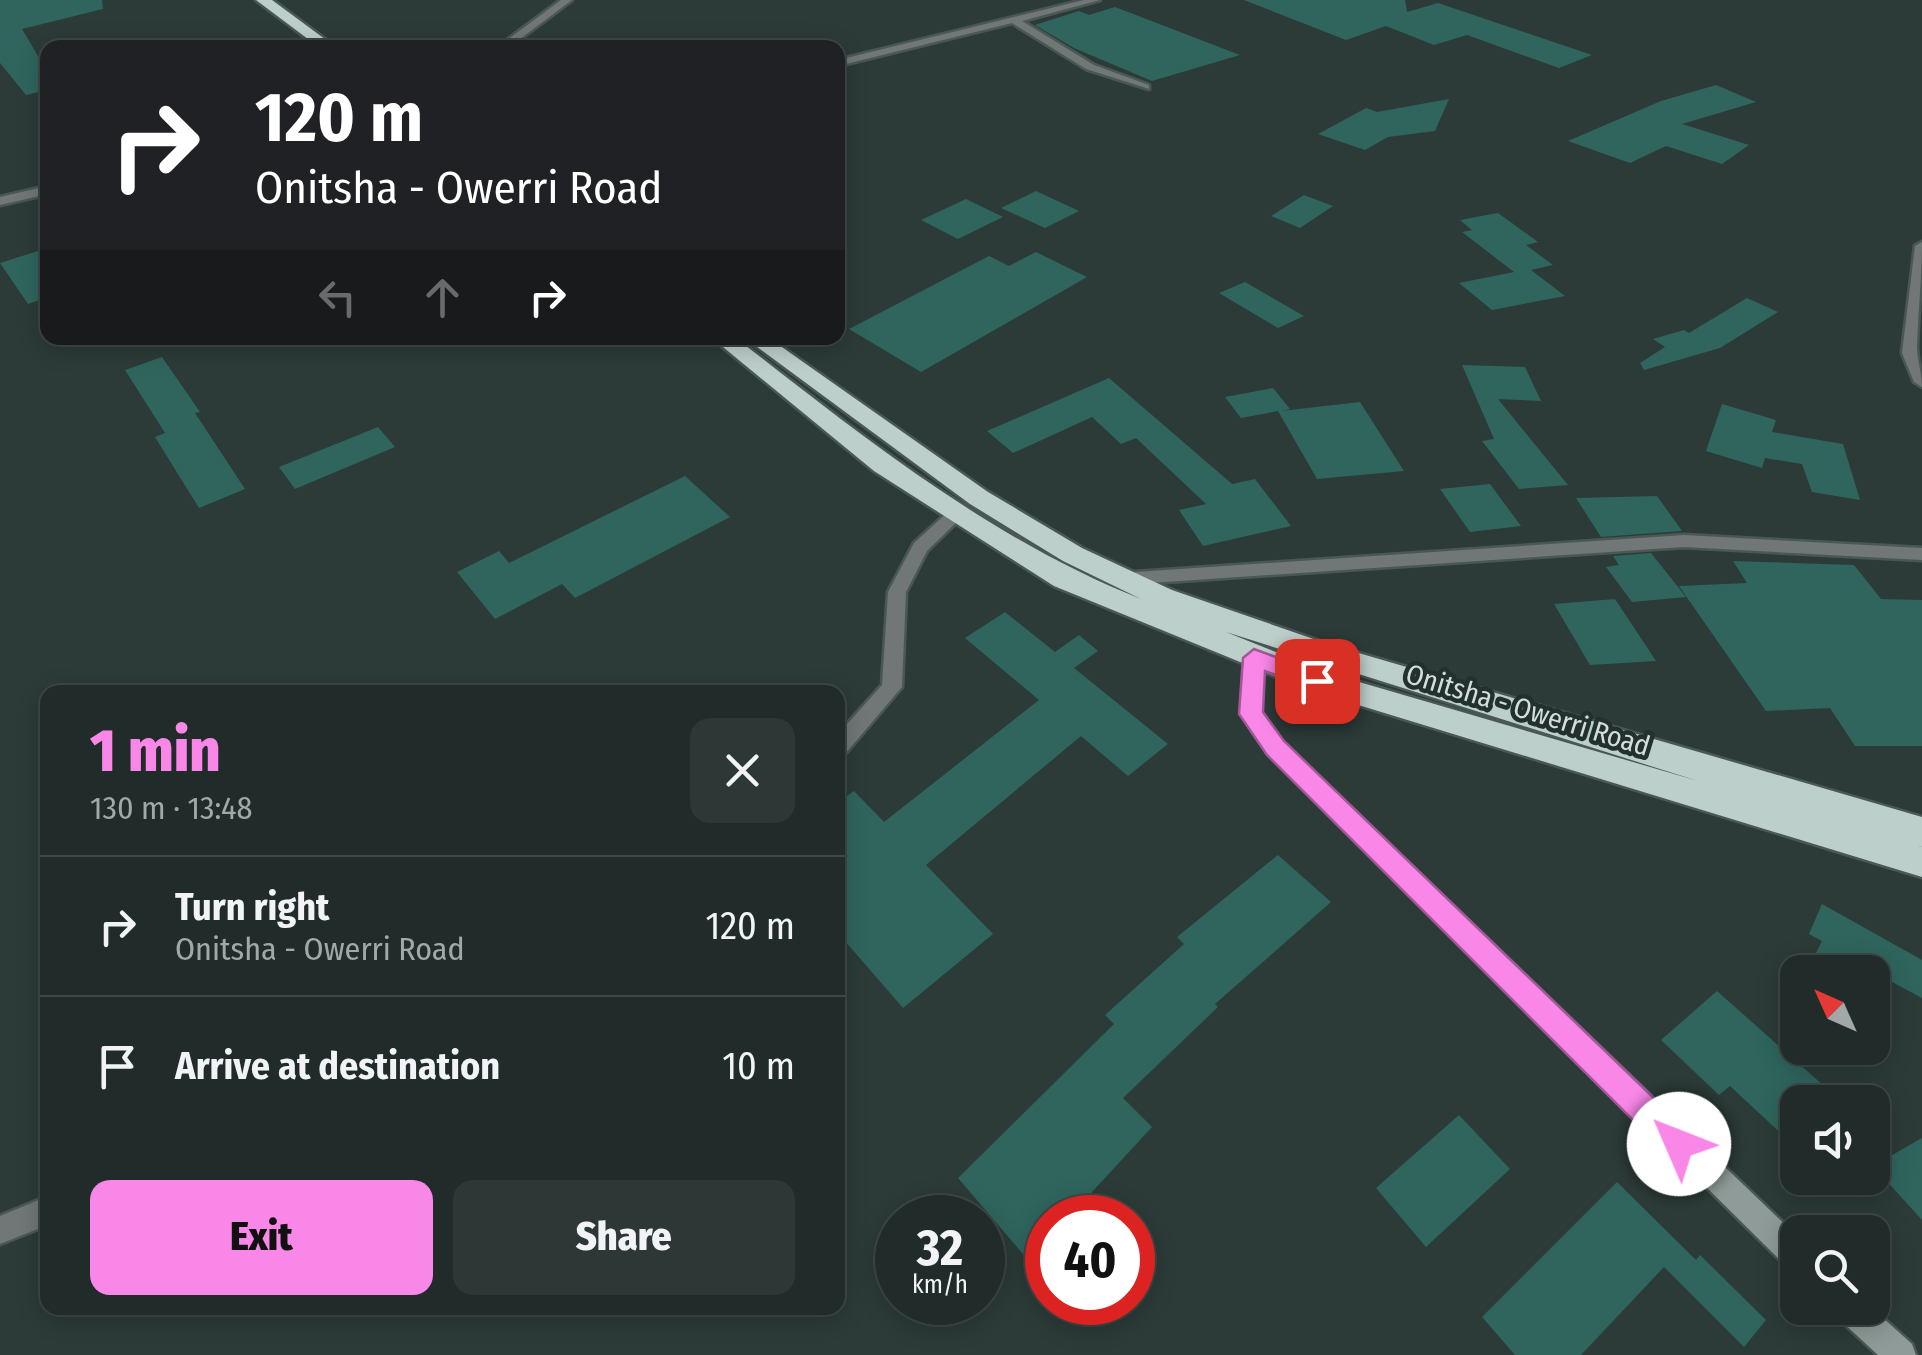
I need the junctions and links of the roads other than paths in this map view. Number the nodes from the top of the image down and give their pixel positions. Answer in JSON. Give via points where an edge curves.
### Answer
{"nodes":[{"id":1,"x":263,"y":0,"type":"edge"},
{"id":2,"x":290,"y":0,"type":"edge"},
{"id":3,"x":567,"y":0,"type":"edge"},
{"id":4,"x":1095,"y":0,"type":"edge"},
{"id":5,"x":1014,"y":20,"type":"junction"},
{"id":6,"x":333,"y":40,"type":"edge"},
{"id":7,"x":334,"y":40,"type":"edge"},
{"id":8,"x":512,"y":40,"type":"edge"},
{"id":9,"x":845,"y":61,"type":"edge"},
{"id":10,"x":1144,"y":87,"type":"dead end"},
{"id":11,"x":40,"y":192,"type":"edge"},
{"id":12,"x":0,"y":201,"type":"edge"},
{"id":13,"x":1922,"y":246,"type":"edge"},
{"id":14,"x":732,"y":345,"type":"edge"},
{"id":15,"x":766,"y":345,"type":"edge"},
{"id":16,"x":1922,"y":382,"type":"edge"},
{"id":17,"x":956,"y":514,"type":"junction"},
{"id":18,"x":1922,"y":554,"type":"edge"},
{"id":19,"x":1121,"y":579,"type":"junction"},
{"id":20,"x":1254,"y":658,"type":"junction"},
{"id":21,"x":845,"y":740,"type":"edge"},
{"id":22,"x":1922,"y":832,"type":"edge"},
{"id":23,"x":1922,"y":862,"type":"edge"},
{"id":24,"x":40,"y":1213,"type":"edge"},
{"id":25,"x":0,"y":1230,"type":"edge"},
{"id":26,"x":1780,"y":1240,"type":"edge"},
{"id":27,"x":1868,"y":1325,"type":"edge"},
{"id":28,"x":1900,"y":1355,"type":"edge"}],
"edges":[{"from":1,"to":6,"type":"highway"},
{"from":2,"to":7,"type":"highway"},
{"from":3,"to":8,"type":"street"},
{"from":4,"to":5,"type":"street"},
{"from":5,"to":9,"type":"street"},
{"from":5,"to":10,"type":"street","via":[[1090,67]]},
{"from":11,"to":12,"type":"street"},
{"from":13,"to":16,"type":"street","via":[[1909,354]]},
{"from":14,"to":17,"type":"highway","name":"Onitsha - Owerri Road"},
{"from":15,"to":19,"type":"highway","name":"Onitsha - Owerri Road","via":[[949,479]]},
{"from":17,"to":20,"type":"highway","name":"Onitsha - Owerri Road","via":[[1064,580]]},
{"from":17,"to":21,"type":"street","via":[[920,547],[897,592],[892,688]]},
{"from":18,"to":19,"type":"street","via":[[1684,541]]},
{"from":19,"to":22,"type":"highway","name":"Onitsha - Owerri Road","via":[[1334,658]]},
{"from":20,"to":23,"type":"highway","name":"Onitsha - Owerri Road"},
{"from":20,"to":26,"type":"street","via":[[1251,714],[1275,748]]},
{"from":24,"to":25,"type":"street"},
{"from":27,"to":28,"type":"street"}]}
